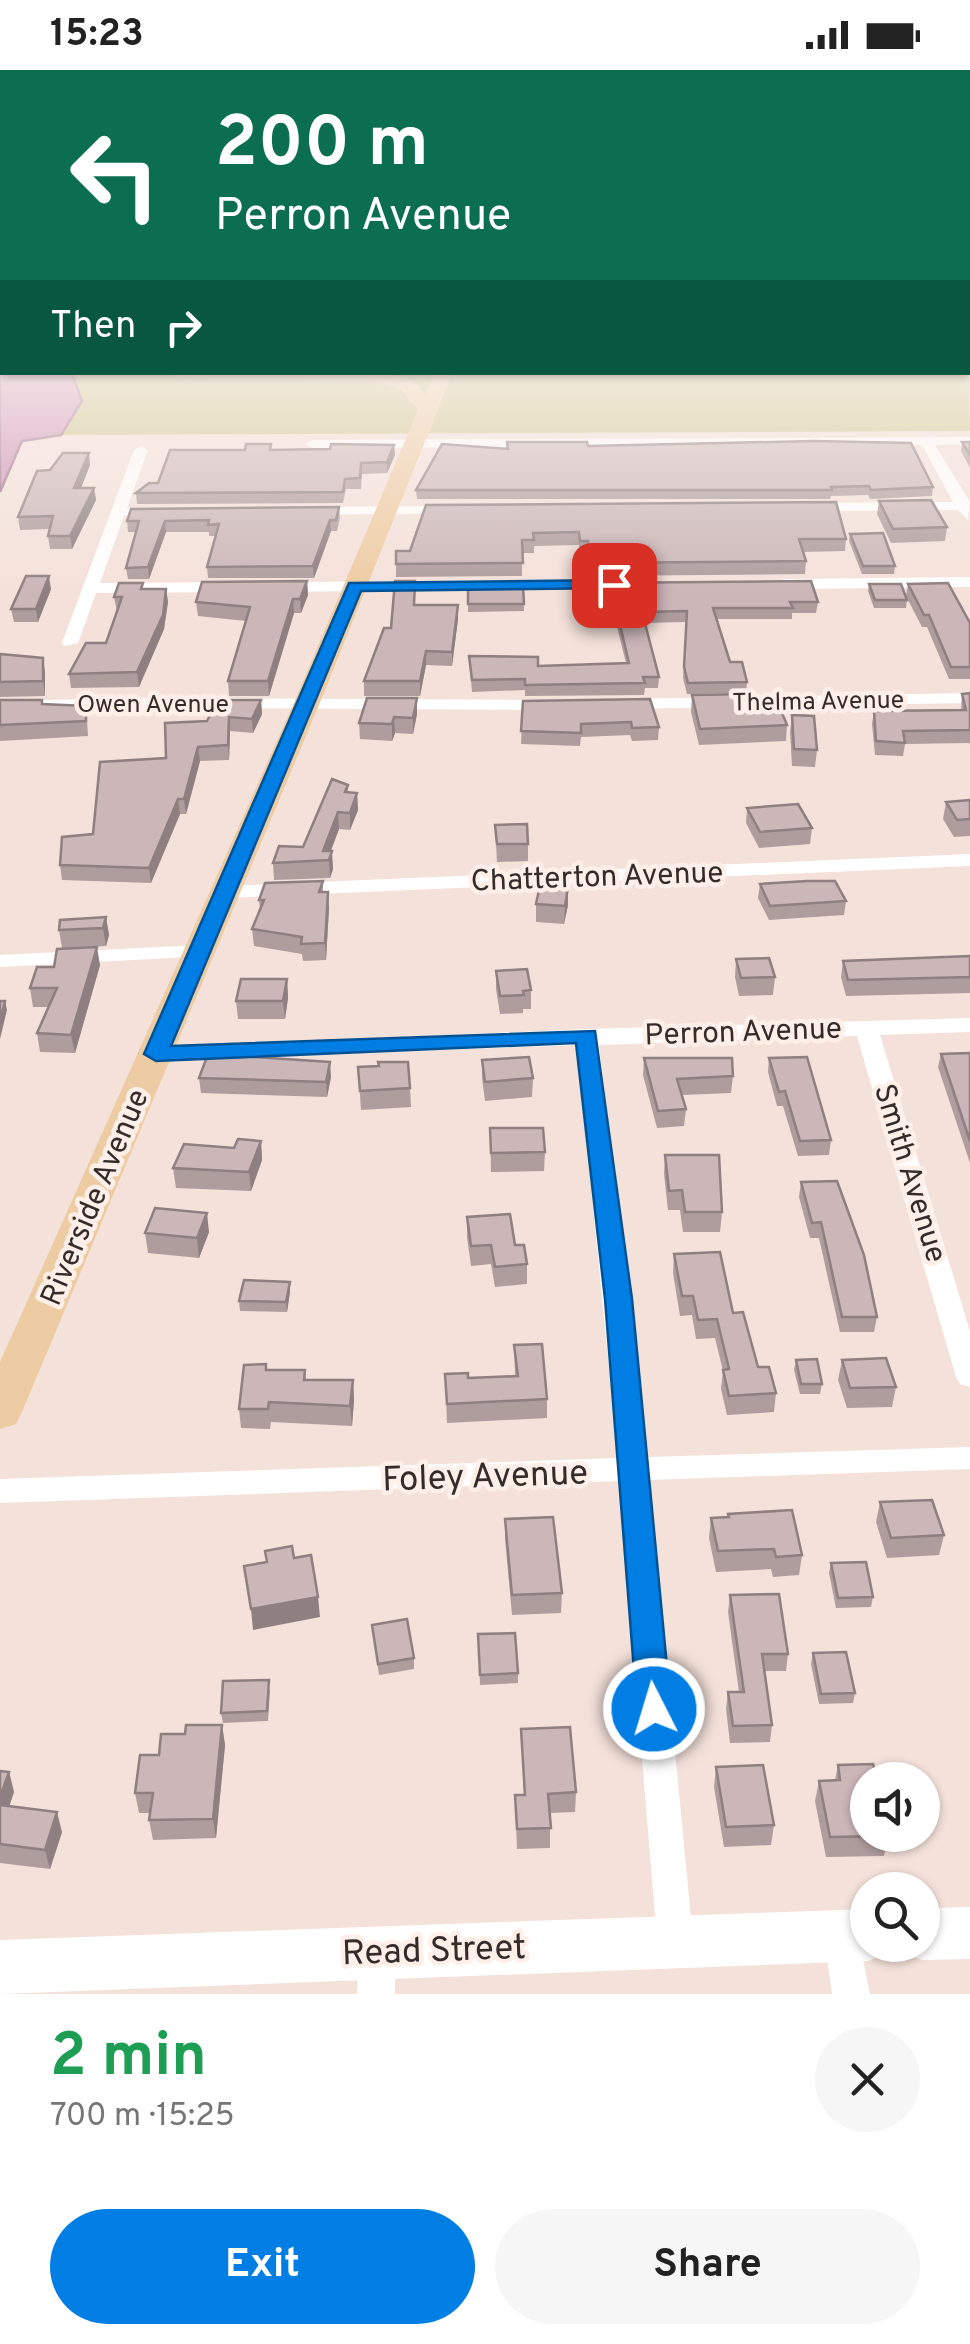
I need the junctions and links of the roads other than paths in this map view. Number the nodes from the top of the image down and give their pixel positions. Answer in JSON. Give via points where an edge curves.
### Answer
{"nodes":[{"id":1,"x":426,"y":414,"type":"edge"},
{"id":2,"x":970,"y":440,"type":"edge"},
{"id":3,"x":926,"y":441,"type":"junction"},
{"id":4,"x":312,"y":444,"type":"dead end"},
{"id":5,"x":413,"y":444,"type":"junction"},
{"id":6,"x":140,"y":450,"type":"dead end"},
{"id":7,"x":784,"y":508,"type":"edge"},
{"id":8,"x":385,"y":510,"type":"junction"},
{"id":9,"x":468,"y":510,"type":"edge"},
{"id":10,"x":967,"y":510,"type":"edge"},
{"id":11,"x":285,"y":511,"type":"edge"},
{"id":12,"x":116,"y":512,"type":"junction"},
{"id":13,"x":172,"y":512,"type":"edge"},
{"id":14,"x":970,"y":582,"type":"edge"},
{"id":15,"x":634,"y":584,"type":"edge"},
{"id":16,"x":772,"y":584,"type":"edge"},
{"id":17,"x":355,"y":586,"type":"junction"},
{"id":18,"x":248,"y":587,"type":"edge"},
{"id":19,"x":267,"y":587,"type":"edge"},
{"id":20,"x":90,"y":588,"type":"junction"},
{"id":21,"x":70,"y":643,"type":"dead end"},
{"id":22,"x":970,"y":698,"type":"edge"},
{"id":23,"x":597,"y":704,"type":"edge"},
{"id":24,"x":306,"y":705,"type":"junction"},
{"id":25,"x":577,"y":705,"type":"edge"},
{"id":26,"x":0,"y":706,"type":"edge"},
{"id":27,"x":970,"y":860,"type":"edge"},
{"id":28,"x":225,"y":892,"type":"junction"},
{"id":29,"x":200,"y":951,"type":"junction"},
{"id":30,"x":0,"y":961,"type":"edge"},
{"id":31,"x":970,"y":1025,"type":"edge"},
{"id":32,"x":866,"y":1028,"type":"junction"},
{"id":33,"x":587,"y":1036,"type":"junction"},
{"id":34,"x":156,"y":1054,"type":"junction"},
{"id":35,"x":970,"y":1377,"type":"edge"},
{"id":36,"x":0,"y":1412,"type":"edge"},
{"id":37,"x":970,"y":1458,"type":"edge"},
{"id":38,"x":632,"y":1470,"type":"junction"},
{"id":39,"x":0,"y":1491,"type":"edge"},
{"id":40,"x":970,"y":1932,"type":"edge"},
{"id":41,"x":940,"y":1933,"type":"edge"},
{"id":42,"x":850,"y":1935,"type":"edge"},
{"id":43,"x":674,"y":1939,"type":"junction"},
{"id":44,"x":854,"y":1962,"type":"edge"},
{"id":45,"x":0,"y":1967,"type":"edge"},
{"id":46,"x":376,"y":1972,"type":"edge"},
{"id":47,"x":852,"y":1994,"type":"edge"}],
"edges":[{"from":1,"to":5,"type":"main road","name":"Riverside Avenue"},
{"from":2,"to":3,"type":"street"},
{"from":3,"to":5,"type":"street"},
{"from":3,"to":10,"type":"street"},
{"from":4,"to":5,"type":"street"},
{"from":5,"to":8,"type":"main road","name":"Riverside Avenue"},
{"from":6,"to":12,"type":"street"},
{"from":7,"to":10,"type":"street"},
{"from":8,"to":9,"type":"street"},
{"from":8,"to":11,"type":"street"},
{"from":8,"to":17,"type":"main road","name":"Riverside Avenue"},
{"from":12,"to":13,"type":"street"},
{"from":12,"to":20,"type":"street"},
{"from":14,"to":16,"type":"street"},
{"from":15,"to":17,"type":"street"},
{"from":17,"to":19,"type":"street"},
{"from":17,"to":24,"type":"main road","name":"Riverside Avenue"},
{"from":18,"to":20,"type":"street"},
{"from":20,"to":21,"type":"street"},
{"from":22,"to":23,"type":"street","name":"Thelma Avenue"},
{"from":24,"to":25,"type":"street"},
{"from":24,"to":26,"type":"street","name":"Owen Avenue","via":[[164,700]]},
{"from":24,"to":28,"type":"main road","name":"Riverside Avenue"},
{"from":27,"to":28,"type":"street","name":"Chatterton Avenue"},
{"from":28,"to":29,"type":"main road","name":"Riverside Avenue"},
{"from":29,"to":30,"type":"street"},
{"from":29,"to":34,"type":"main road","name":"Riverside Avenue"},
{"from":31,"to":32,"type":"street","name":"Perron Avenue"},
{"from":32,"to":33,"type":"street","name":"Perron Avenue"},
{"from":32,"to":35,"type":"street","name":"Smith Avenue"},
{"from":33,"to":34,"type":"street","name":"Perron Avenue"},
{"from":33,"to":38,"type":"street"},
{"from":34,"to":36,"type":"main road","name":"Riverside Avenue"},
{"from":37,"to":38,"type":"street","name":"Foley Avenue"},
{"from":38,"to":39,"type":"street","name":"Foley Avenue"},
{"from":38,"to":43,"type":"street"},
{"from":40,"to":41,"type":"main road"},
{"from":42,"to":43,"type":"main road","name":"Read Street"},
{"from":43,"to":46,"type":"main road","name":"Read Street"},
{"from":44,"to":47,"type":"street"},
{"from":45,"to":46,"type":"main road","name":"Read Street"}]}
